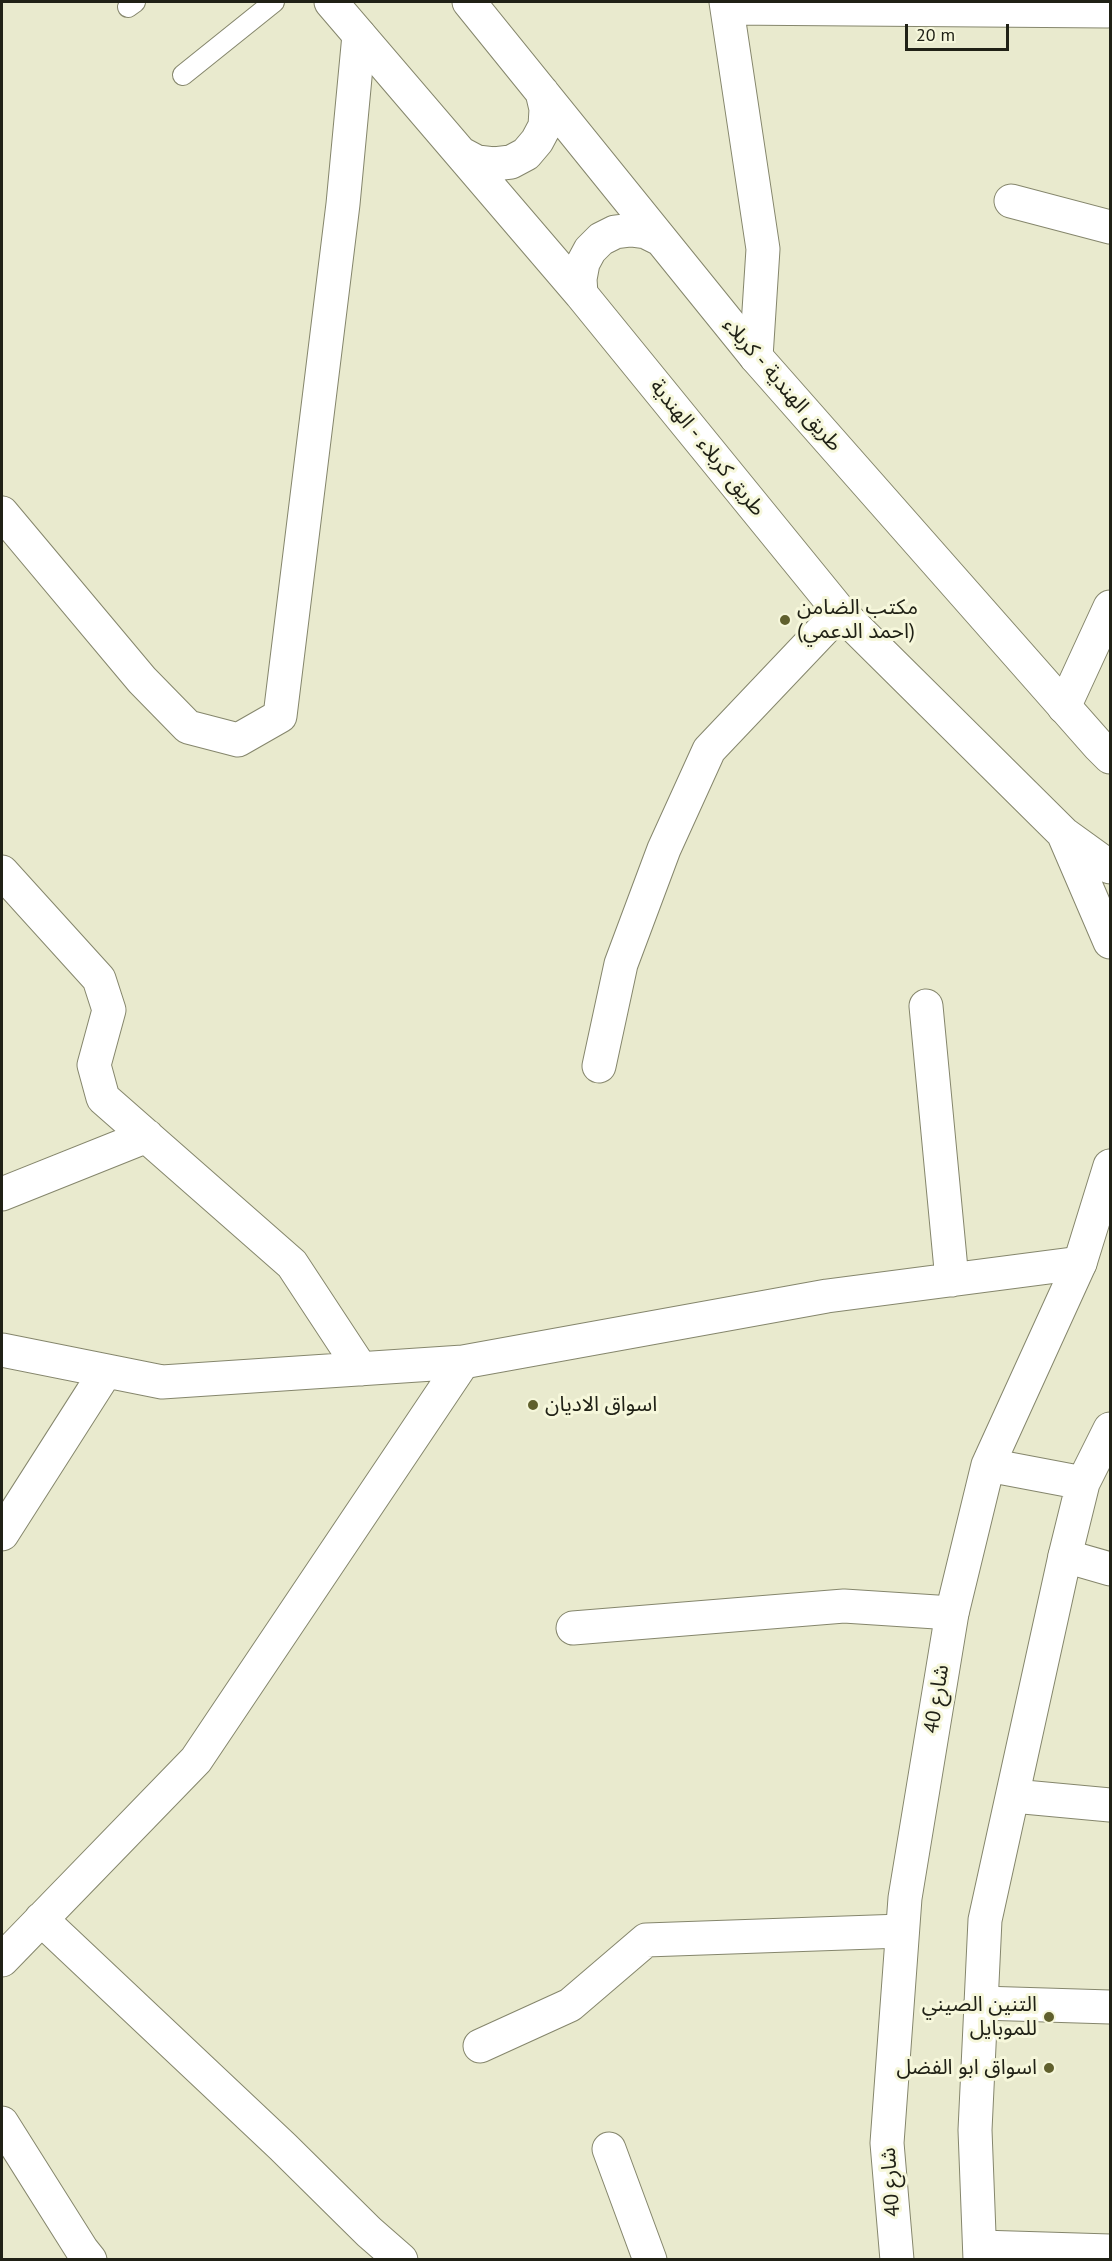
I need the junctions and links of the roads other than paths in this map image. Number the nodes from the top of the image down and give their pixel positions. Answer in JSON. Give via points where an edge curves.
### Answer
{"nodes":[{"id":1,"x":274,"y":2,"type":"edge"},
{"id":2,"x":331,"y":2,"type":"edge"},
{"id":3,"x":469,"y":2,"type":"edge"},
{"id":4,"x":727,"y":5,"type":"edge"},
{"id":5,"x":1108,"y":11,"type":"dead end"},
{"id":6,"x":359,"y":35,"type":"junction"},
{"id":7,"x":183,"y":75,"type":"dead end"},
{"id":8,"x":542,"y":92,"type":"junction"},
{"id":9,"x":462,"y":154,"type":"junction"},
{"id":10,"x":1011,"y":201,"type":"dead end"},
{"id":11,"x":1110,"y":226,"type":"edge"},
{"id":12,"x":660,"y":239,"type":"junction"},
{"id":13,"x":582,"y":294,"type":"junction"},
{"id":14,"x":756,"y":357,"type":"junction"},
{"id":15,"x":2,"y":513,"type":"edge"},
{"id":16,"x":1110,"y":607,"type":"edge"},
{"id":17,"x":840,"y":612,"type":"junction"},
{"id":18,"x":1064,"y":707,"type":"junction"},
{"id":19,"x":1110,"y":757,"type":"edge"},
{"id":20,"x":1064,"y":834,"type":"junction"},
{"id":21,"x":1110,"y":867,"type":"edge"},
{"id":22,"x":2,"y":872,"type":"edge"},
{"id":23,"x":1110,"y":942,"type":"edge"},
{"id":24,"x":926,"y":1006,"type":"dead end"},
{"id":25,"x":598,"y":1066,"type":"dead end"},
{"id":26,"x":147,"y":1136,"type":"junction"},
{"id":27,"x":1110,"y":1166,"type":"edge"},
{"id":28,"x":2,"y":1194,"type":"edge"},
{"id":29,"x":1080,"y":1263,"type":"junction"},
{"id":30,"x":952,"y":1280,"type":"junction"},
{"id":31,"x":2,"y":1350,"type":"edge"},
{"id":32,"x":463,"y":1362,"type":"junction"},
{"id":33,"x":361,"y":1369,"type":"junction"},
{"id":34,"x":106,"y":1371,"type":"junction"},
{"id":35,"x":1110,"y":1429,"type":"edge"},
{"id":36,"x":988,"y":1465,"type":"junction"},
{"id":37,"x":1083,"y":1483,"type":"junction"},
{"id":38,"x":2,"y":1534,"type":"edge"},
{"id":39,"x":1065,"y":1556,"type":"junction"},
{"id":40,"x":1110,"y":1569,"type":"edge"},
{"id":41,"x":952,"y":1613,"type":"junction"},
{"id":42,"x":573,"y":1628,"type":"dead end"},
{"id":43,"x":1013,"y":1796,"type":"junction"},
{"id":44,"x":1110,"y":1805,"type":"edge"},
{"id":45,"x":41,"y":1919,"type":"junction"},
{"id":46,"x":902,"y":1931,"type":"junction"},
{"id":47,"x":2,"y":1960,"type":"edge"},
{"id":48,"x":981,"y":2003,"type":"junction"},
{"id":49,"x":1110,"y":2007,"type":"edge"},
{"id":50,"x":480,"y":2046,"type":"dead end"},
{"id":51,"x":2,"y":2123,"type":"edge"},
{"id":52,"x":609,"y":2149,"type":"dead end"},
{"id":53,"x":1110,"y":2251,"type":"edge"},
{"id":54,"x":980,"y":2253,"type":"edge"},
{"id":55,"x":90,"y":2259,"type":"edge"},
{"id":56,"x":401,"y":2259,"type":"edge"},
{"id":57,"x":650,"y":2259,"type":"edge"},
{"id":58,"x":897,"y":2259,"type":"edge"}],
"edges":[{"from":1,"to":7,"type":"lane"},
{"from":2,"to":6,"type":"street","name":"طريق كربلاء - الهندية"},
{"from":3,"to":8,"type":"street","name":"طريق الهندية - كربلاء"},
{"from":4,"to":5,"type":"street"},
{"from":4,"to":14,"type":"street","via":[[763,249]]},
{"from":6,"to":9,"type":"street","name":"طريق كربلاء - الهندية"},
{"from":6,"to":15,"type":"street","via":[[343,204],[280,717],[238,740],[188,727],[142,680]]},
{"from":8,"to":9,"type":"street","via":[[544,126],[526,154],[511,162],[494,164],[477,162]]},
{"from":8,"to":12,"type":"street","name":"طريق الهندية - كربلاء"},
{"from":9,"to":13,"type":"street","name":"طريق كربلاء - الهندية"},
{"from":10,"to":11,"type":"street"},
{"from":12,"to":13,"type":"street","via":[[631,230],[601,239],[583,263]]},
{"from":12,"to":14,"type":"street","name":"طريق الهندية - كربلاء"},
{"from":13,"to":17,"type":"street","name":"طريق كربلاء - الهندية"},
{"from":14,"to":18,"type":"street","name":"طريق الهندية - كربلاء"},
{"from":16,"to":18,"type":"street"},
{"from":17,"to":20,"type":"street","name":"طريق كربلاء - الهندية"},
{"from":17,"to":25,"type":"street","via":[[709,750],[664,849],[621,964]]},
{"from":18,"to":19,"type":"street","name":"طريق الهندية - كربلاء"},
{"from":20,"to":21,"type":"street","name":"طريق كربلاء - الهندية"},
{"from":20,"to":23,"type":"street"},
{"from":22,"to":26,"type":"street","via":[[99,979],[109,1010],[94,1065],[103,1098]]},
{"from":24,"to":30,"type":"street"},
{"from":26,"to":28,"type":"street"},
{"from":26,"to":33,"type":"street","via":[[292,1264]]},
{"from":27,"to":29,"type":"street","name":"شارع 40"},
{"from":29,"to":30,"type":"street"},
{"from":29,"to":36,"type":"street","name":"شارع 40"},
{"from":30,"to":32,"type":"street","via":[[827,1296]]},
{"from":31,"to":34,"type":"street"},
{"from":32,"to":33,"type":"street"},
{"from":32,"to":45,"type":"street","via":[[196,1760]]},
{"from":33,"to":34,"type":"street","via":[[162,1382]]},
{"from":34,"to":38,"type":"street"},
{"from":35,"to":37,"type":"street"},
{"from":36,"to":37,"type":"street"},
{"from":36,"to":41,"type":"street","name":"شارع 40"},
{"from":37,"to":39,"type":"street"},
{"from":39,"to":40,"type":"street"},
{"from":39,"to":43,"type":"street"},
{"from":41,"to":42,"type":"street","via":[[844,1606]]},
{"from":41,"to":46,"type":"street","name":"شارع 40","via":[[904,1898]]},
{"from":43,"to":44,"type":"street"},
{"from":43,"to":48,"type":"street","via":[[985,1920]]},
{"from":45,"to":47,"type":"street"},
{"from":45,"to":56,"type":"street"},
{"from":46,"to":50,"type":"street","via":[[646,1940],[570,2005]]},
{"from":46,"to":58,"type":"street","name":"شارع 40","via":[[887,2143]]},
{"from":48,"to":49,"type":"street"},
{"from":48,"to":54,"type":"street","via":[[975,2130]]},
{"from":51,"to":55,"type":"street"},
{"from":52,"to":57,"type":"street"},
{"from":53,"to":54,"type":"street"}]}
